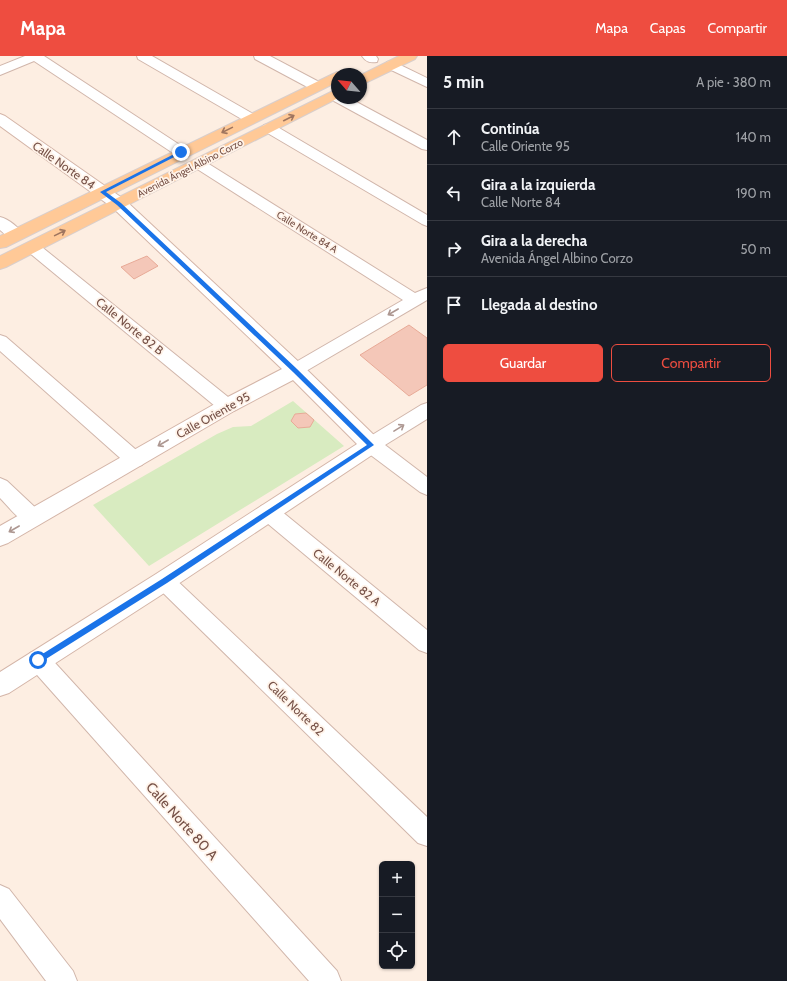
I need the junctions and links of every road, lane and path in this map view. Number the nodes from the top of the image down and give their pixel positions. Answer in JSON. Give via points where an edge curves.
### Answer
{"nodes":[{"id":1,"x":35,"y":56,"type":"edge"},
{"id":2,"x":143,"y":56,"type":"edge"},
{"id":3,"x":260,"y":56,"type":"edge"},
{"id":4,"x":410,"y":56,"type":"edge"},
{"id":5,"x":357,"y":65,"type":"edge"},
{"id":6,"x":392,"y":65,"type":"junction"},
{"id":7,"x":0,"y":71,"type":"edge"},
{"id":8,"x":367,"y":78,"type":"edge"},
{"id":9,"x":427,"y":83,"type":"edge"},
{"id":10,"x":316,"y":86,"type":"junction"},
{"id":11,"x":331,"y":98,"type":"edge"},
{"id":12,"x":351,"y":104,"type":"edge"},
{"id":13,"x":250,"y":118,"type":"junction"},
{"id":14,"x":0,"y":119,"type":"edge"},
{"id":15,"x":268,"y":128,"type":"junction"},
{"id":16,"x":427,"y":146,"type":"edge"},
{"id":17,"x":181,"y":152,"type":"junction"},
{"id":18,"x":199,"y":164,"type":"junction"},
{"id":19,"x":103,"y":192,"type":"junction"},
{"id":20,"x":119,"y":204,"type":"junction"},
{"id":21,"x":427,"y":221,"type":"edge"},
{"id":22,"x":0,"y":222,"type":"edge"},
{"id":23,"x":16,"y":235,"type":"junction"},
{"id":24,"x":0,"y":243,"type":"edge"},
{"id":25,"x":32,"y":247,"type":"junction"},
{"id":26,"x":0,"y":263,"type":"edge"},
{"id":27,"x":421,"y":296,"type":"edge"},
{"id":28,"x":0,"y":340,"type":"edge"},
{"id":29,"x":295,"y":370,"type":"junction"},
{"id":30,"x":227,"y":406,"type":"junction"},
{"id":31,"x":427,"y":410,"type":"edge"},
{"id":32,"x":371,"y":445,"type":"junction"},
{"id":33,"x":135,"y":460,"type":"junction"},
{"id":34,"x":0,"y":486,"type":"edge"},
{"id":35,"x":427,"y":486,"type":"edge"},
{"id":36,"x":268,"y":512,"type":"junction"},
{"id":37,"x":33,"y":518,"type":"junction"},
{"id":38,"x":0,"y":537,"type":"edge"},
{"id":39,"x":164,"y":581,"type":"junction"},
{"id":40,"x":427,"y":643,"type":"edge"},
{"id":41,"x":38,"y":660,"type":"junction"},
{"id":42,"x":0,"y":685,"type":"edge"},
{"id":43,"x":427,"y":834,"type":"edge"},
{"id":44,"x":0,"y":898,"type":"edge"},
{"id":45,"x":63,"y":981,"type":"edge"},
{"id":46,"x":327,"y":981,"type":"edge"}],
"edges":[{"from":1,"to":7,"type":"street"},
{"from":1,"to":17,"type":"street"},
{"from":2,"to":13,"type":"street"},
{"from":3,"to":10,"type":"street"},
{"from":4,"to":6,"type":"main road"},
{"from":5,"to":10,"type":"main road","name":"Avenida Ángel Albino Corzo"},
{"from":6,"to":8,"type":"main road"},
{"from":6,"to":9,"type":"street"},
{"from":10,"to":13,"type":"main road","name":"Avenida Ángel Albino Corzo"},
{"from":15,"to":11,"type":"main road","name":"Avenida Ángel Albino Corzo","one_way":true},
{"from":12,"to":16,"type":"street"},
{"from":13,"to":17,"type":"main road","name":"Avenida Ángel Albino Corzo","one_way":true},
{"from":14,"to":19,"type":"street","name":"Calle Norte 84"},
{"from":15,"to":18,"type":"main road","name":"Avenida Ángel Albino Corzo"},
{"from":15,"to":21,"type":"street"},
{"from":17,"to":19,"type":"main road","name":"Avenida Ángel Albino Corzo"},
{"from":18,"to":20,"type":"main road","name":"Avenida Ángel Albino Corzo"},
{"from":18,"to":27,"type":"street","name":"Calle Norte 84 A"},
{"from":19,"to":20,"type":"street","name":"Calle Norte 84"},
{"from":19,"to":23,"type":"main road","name":"Avenida Ángel Albino Corzo"},
{"from":25,"to":20,"type":"main road","name":"Avenida Ángel Albino Corzo","one_way":true},
{"from":20,"to":29,"type":"street","name":"Calle Norte 84"},
{"from":22,"to":23,"type":"street"},
{"from":23,"to":24,"type":"main road","name":"Avenida Ángel Albino Corzo"},
{"from":25,"to":26,"type":"main road","name":"Avenida Ángel Albino Corzo"},
{"from":25,"to":30,"type":"street","name":"Calle Norte 82 B"},
{"from":27,"to":29,"type":"street","name":"Calle Oriente 95","one_way":true},
{"from":28,"to":33,"type":"street"},
{"from":29,"to":30,"type":"street","name":"Calle Oriente 95"},
{"from":29,"to":32,"type":"street","name":"Calle Norte 84"},
{"from":30,"to":33,"type":"street","name":"Calle Oriente 95","one_way":true},
{"from":32,"to":31,"type":"street","one_way":true},
{"from":32,"to":35,"type":"street","name":"Calle Norte 84"},
{"from":32,"to":36,"type":"street"},
{"from":33,"to":37,"type":"street","name":"Calle Oriente 95"},
{"from":34,"to":37,"type":"street"},
{"from":36,"to":39,"type":"street"},
{"from":36,"to":40,"type":"street","name":"Calle Norte 82 A"},
{"from":37,"to":38,"type":"street","name":"Calle Oriente 95","one_way":true},
{"from":39,"to":41,"type":"street"},
{"from":39,"to":43,"type":"street","name":"Calle Norte 82"},
{"from":41,"to":42,"type":"street"},
{"from":41,"to":46,"type":"street","name":"Calle Norte 80 A"},
{"from":44,"to":45,"type":"street"}]}
